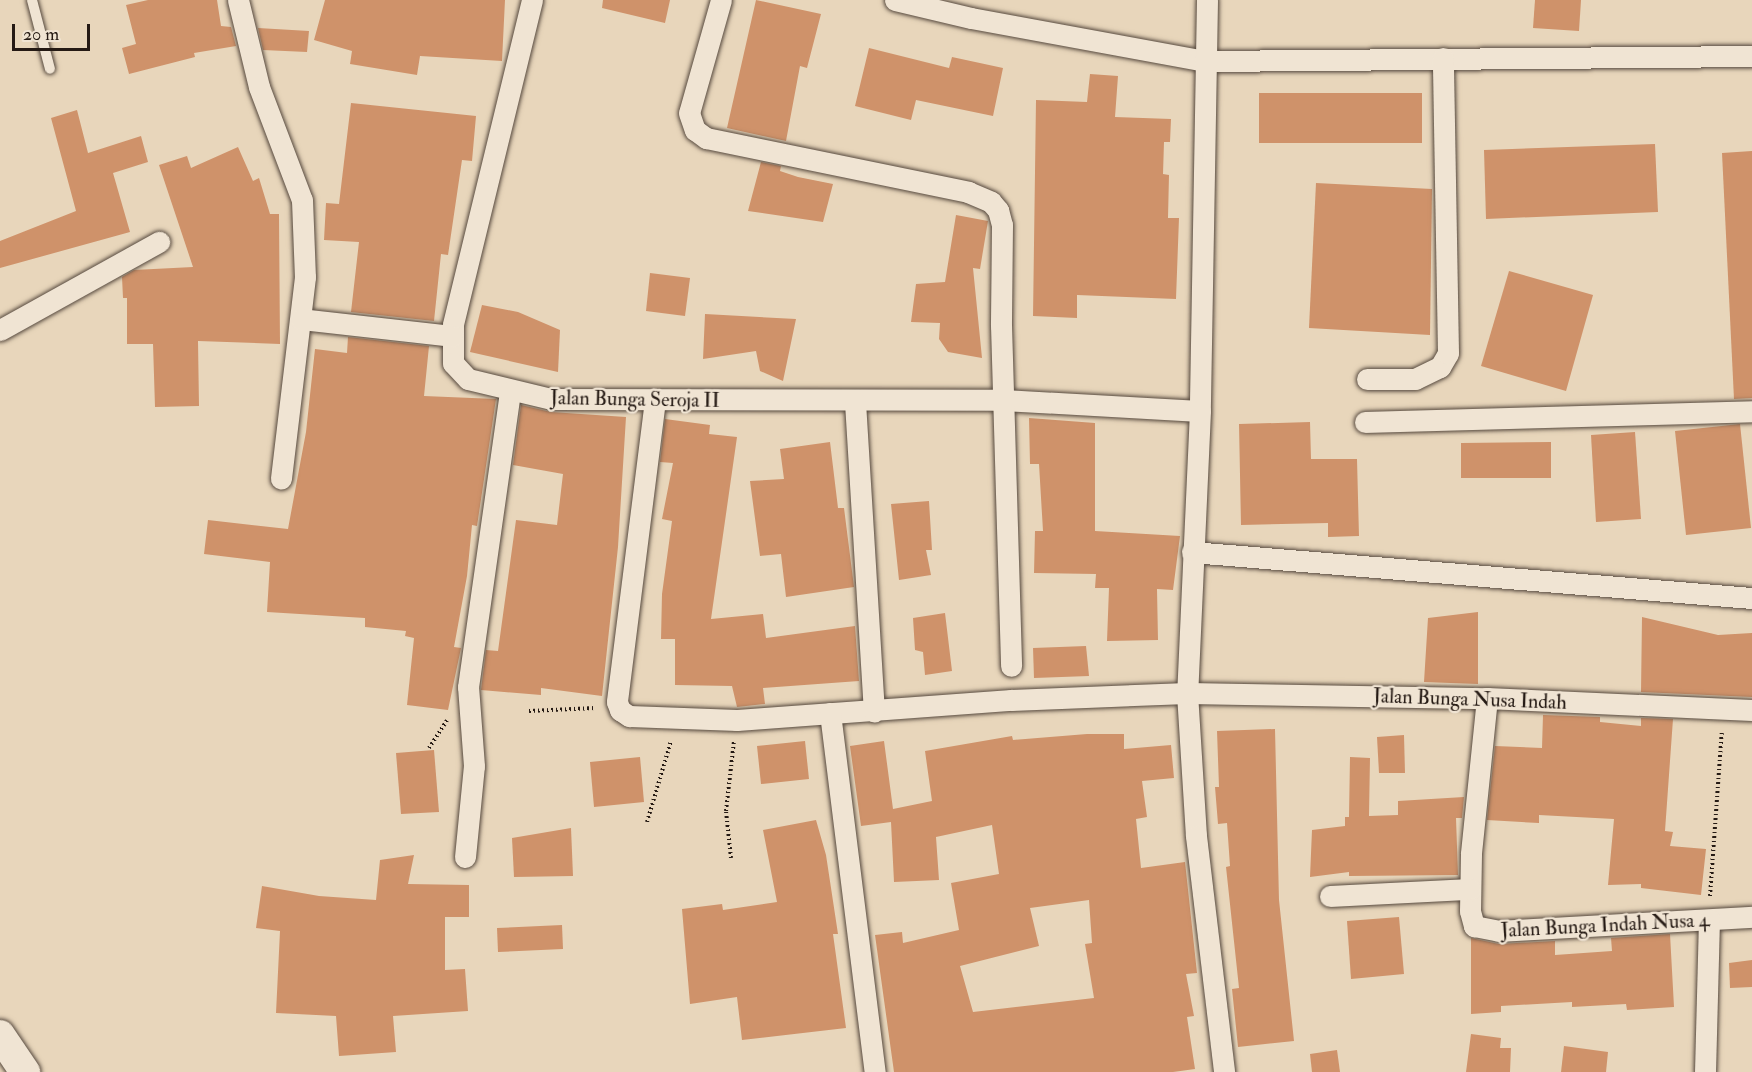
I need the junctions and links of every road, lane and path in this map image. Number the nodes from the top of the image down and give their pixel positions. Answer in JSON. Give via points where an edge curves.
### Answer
{"nodes":[{"id":1,"x":32,"y":0,"type":"edge"},
{"id":2,"x":238,"y":0,"type":"edge"},
{"id":3,"x":532,"y":0,"type":"edge"},
{"id":4,"x":721,"y":0,"type":"edge"},
{"id":5,"x":895,"y":0,"type":"edge"},
{"id":6,"x":1207,"y":0,"type":"edge"},
{"id":7,"x":1752,"y":56,"type":"edge"},
{"id":8,"x":1443,"y":58,"type":"junction"},
{"id":9,"x":1205,"y":61,"type":"junction"},
{"id":10,"x":50,"y":69,"type":"dead end"},
{"id":11,"x":159,"y":242,"type":"dead end"},
{"id":12,"x":301,"y":319,"type":"junction"},
{"id":13,"x":0,"y":330,"type":"edge"},
{"id":14,"x":452,"y":336,"type":"junction"},
{"id":15,"x":1367,"y":379,"type":"dead end"},
{"id":16,"x":510,"y":392,"type":"junction"},
{"id":17,"x":655,"y":400,"type":"junction"},
{"id":18,"x":1003,"y":400,"type":"junction"},
{"id":19,"x":855,"y":402,"type":"junction"},
{"id":20,"x":1200,"y":411,"type":"junction"},
{"id":21,"x":1752,"y":411,"type":"edge"},
{"id":22,"x":1365,"y":422,"type":"dead end"},
{"id":23,"x":281,"y":479,"type":"dead end"},
{"id":24,"x":1192,"y":552,"type":"junction"},
{"id":25,"x":1752,"y":598,"type":"edge"},
{"id":26,"x":1011,"y":666,"type":"dead end"},
{"id":27,"x":1187,"y":693,"type":"junction"},
{"id":28,"x":1487,"y":698,"type":"junction"},
{"id":29,"x":618,"y":707,"type":"junction"},
{"id":30,"x":1724,"y":709,"type":"junction"},
{"id":31,"x":1752,"y":710,"type":"edge"},
{"id":32,"x":530,"y":711,"type":"dead end"},
{"id":33,"x":874,"y":711,"type":"junction"},
{"id":34,"x":830,"y":713,"type":"junction"},
{"id":35,"x":679,"y":717,"type":"junction"},
{"id":36,"x":737,"y":720,"type":"junction"},
{"id":37,"x":647,"y":822,"type":"dead end"},
{"id":38,"x":465,"y":857,"type":"dead end"},
{"id":39,"x":731,"y":858,"type":"dead end"},
{"id":40,"x":1470,"y":890,"type":"junction"},
{"id":41,"x":1330,"y":896,"type":"dead end"},
{"id":42,"x":1752,"y":917,"type":"edge"},
{"id":43,"x":1709,"y":920,"type":"junction"},
{"id":44,"x":0,"y":1035,"type":"edge"},
{"id":45,"x":25,"y":1072,"type":"edge"},
{"id":46,"x":875,"y":1072,"type":"edge"},
{"id":47,"x":1224,"y":1072,"type":"edge"},
{"id":48,"x":1705,"y":1072,"type":"edge"}],
"edges":[{"from":1,"to":10,"type":"lane"},
{"from":2,"to":12,"type":"street","via":[[259,87],[303,200],[305,278]]},
{"from":3,"to":14,"type":"street","name":"Jalan Bunga Seroja II"},
{"from":4,"to":18,"type":"street","via":[[692,93],[689,113],[695,130],[706,138],[968,192],[991,202],[998,210],[1002,225]]},
{"from":5,"to":9,"type":"street"},
{"from":6,"to":9,"type":"street"},
{"from":7,"to":8,"type":"street"},
{"from":8,"to":9,"type":"street"},
{"from":8,"to":15,"type":"street","via":[[1448,353],[1440,367],[1422,377]]},
{"from":9,"to":20,"type":"street"},
{"from":11,"to":13,"type":"street"},
{"from":12,"to":14,"type":"street"},
{"from":12,"to":23,"type":"street"},
{"from":14,"to":16,"type":"street","name":"Jalan Bunga Seroja II","via":[[451,354],[457,371]]},
{"from":16,"to":17,"type":"street","name":"Jalan Bunga Seroja II","via":[[551,399]]},
{"from":16,"to":38,"type":"street","via":[[468,687],[474,741]]},
{"from":17,"to":19,"type":"street","name":"Jalan Bunga Seroja II"},
{"from":17,"to":29,"type":"street"},
{"from":18,"to":19,"type":"street","name":"Jalan Bunga Seroja II"},
{"from":18,"to":20,"type":"street","name":"Jalan Bunga Seroja II"},
{"from":18,"to":26,"type":"street"},
{"from":19,"to":33,"type":"street"},
{"from":20,"to":24,"type":"street"},
{"from":21,"to":22,"type":"street"},
{"from":24,"to":25,"type":"street"},
{"from":24,"to":27,"type":"street"},
{"from":27,"to":28,"type":"street","name":"Jalan Bunga Nusa Indah"},
{"from":27,"to":33,"type":"street","name":"Jalan Bunga Nusa Indah"},
{"from":27,"to":47,"type":"street","via":[[1197,836]]},
{"from":28,"to":30,"type":"street","name":"Jalan Bunga Nusa Indah"},
{"from":28,"to":40,"type":"street","name":"Jalan Bunga Indah Nusa 4"},
{"from":29,"to":32,"type":"path"},
{"from":29,"to":35,"type":"street","name":"Jalan Bunga Nusa Indah","via":[[624,714],[637,717]]},
{"from":30,"to":31,"type":"street","name":"Jalan Bunga Nusa Indah"},
{"from":30,"to":43,"type":"path","via":[[1711,836]]},
{"from":33,"to":34,"type":"street","name":"Jalan Bunga Nusa Indah"},
{"from":34,"to":36,"type":"street","name":"Jalan Bunga Nusa Indah"},
{"from":34,"to":46,"type":"street"},
{"from":35,"to":36,"type":"street","name":"Jalan Bunga Nusa Indah"},
{"from":35,"to":37,"type":"path"},
{"from":36,"to":39,"type":"path","via":[[726,812]]},
{"from":40,"to":41,"type":"street"},
{"from":40,"to":43,"type":"street","name":"Jalan Bunga Indah Nusa 4","via":[[1472,923],[1484,931]]},
{"from":42,"to":43,"type":"street","name":"Jalan Bunga Indah Nusa 4"},
{"from":43,"to":48,"type":"street"},
{"from":44,"to":45,"type":"main road"}]}
